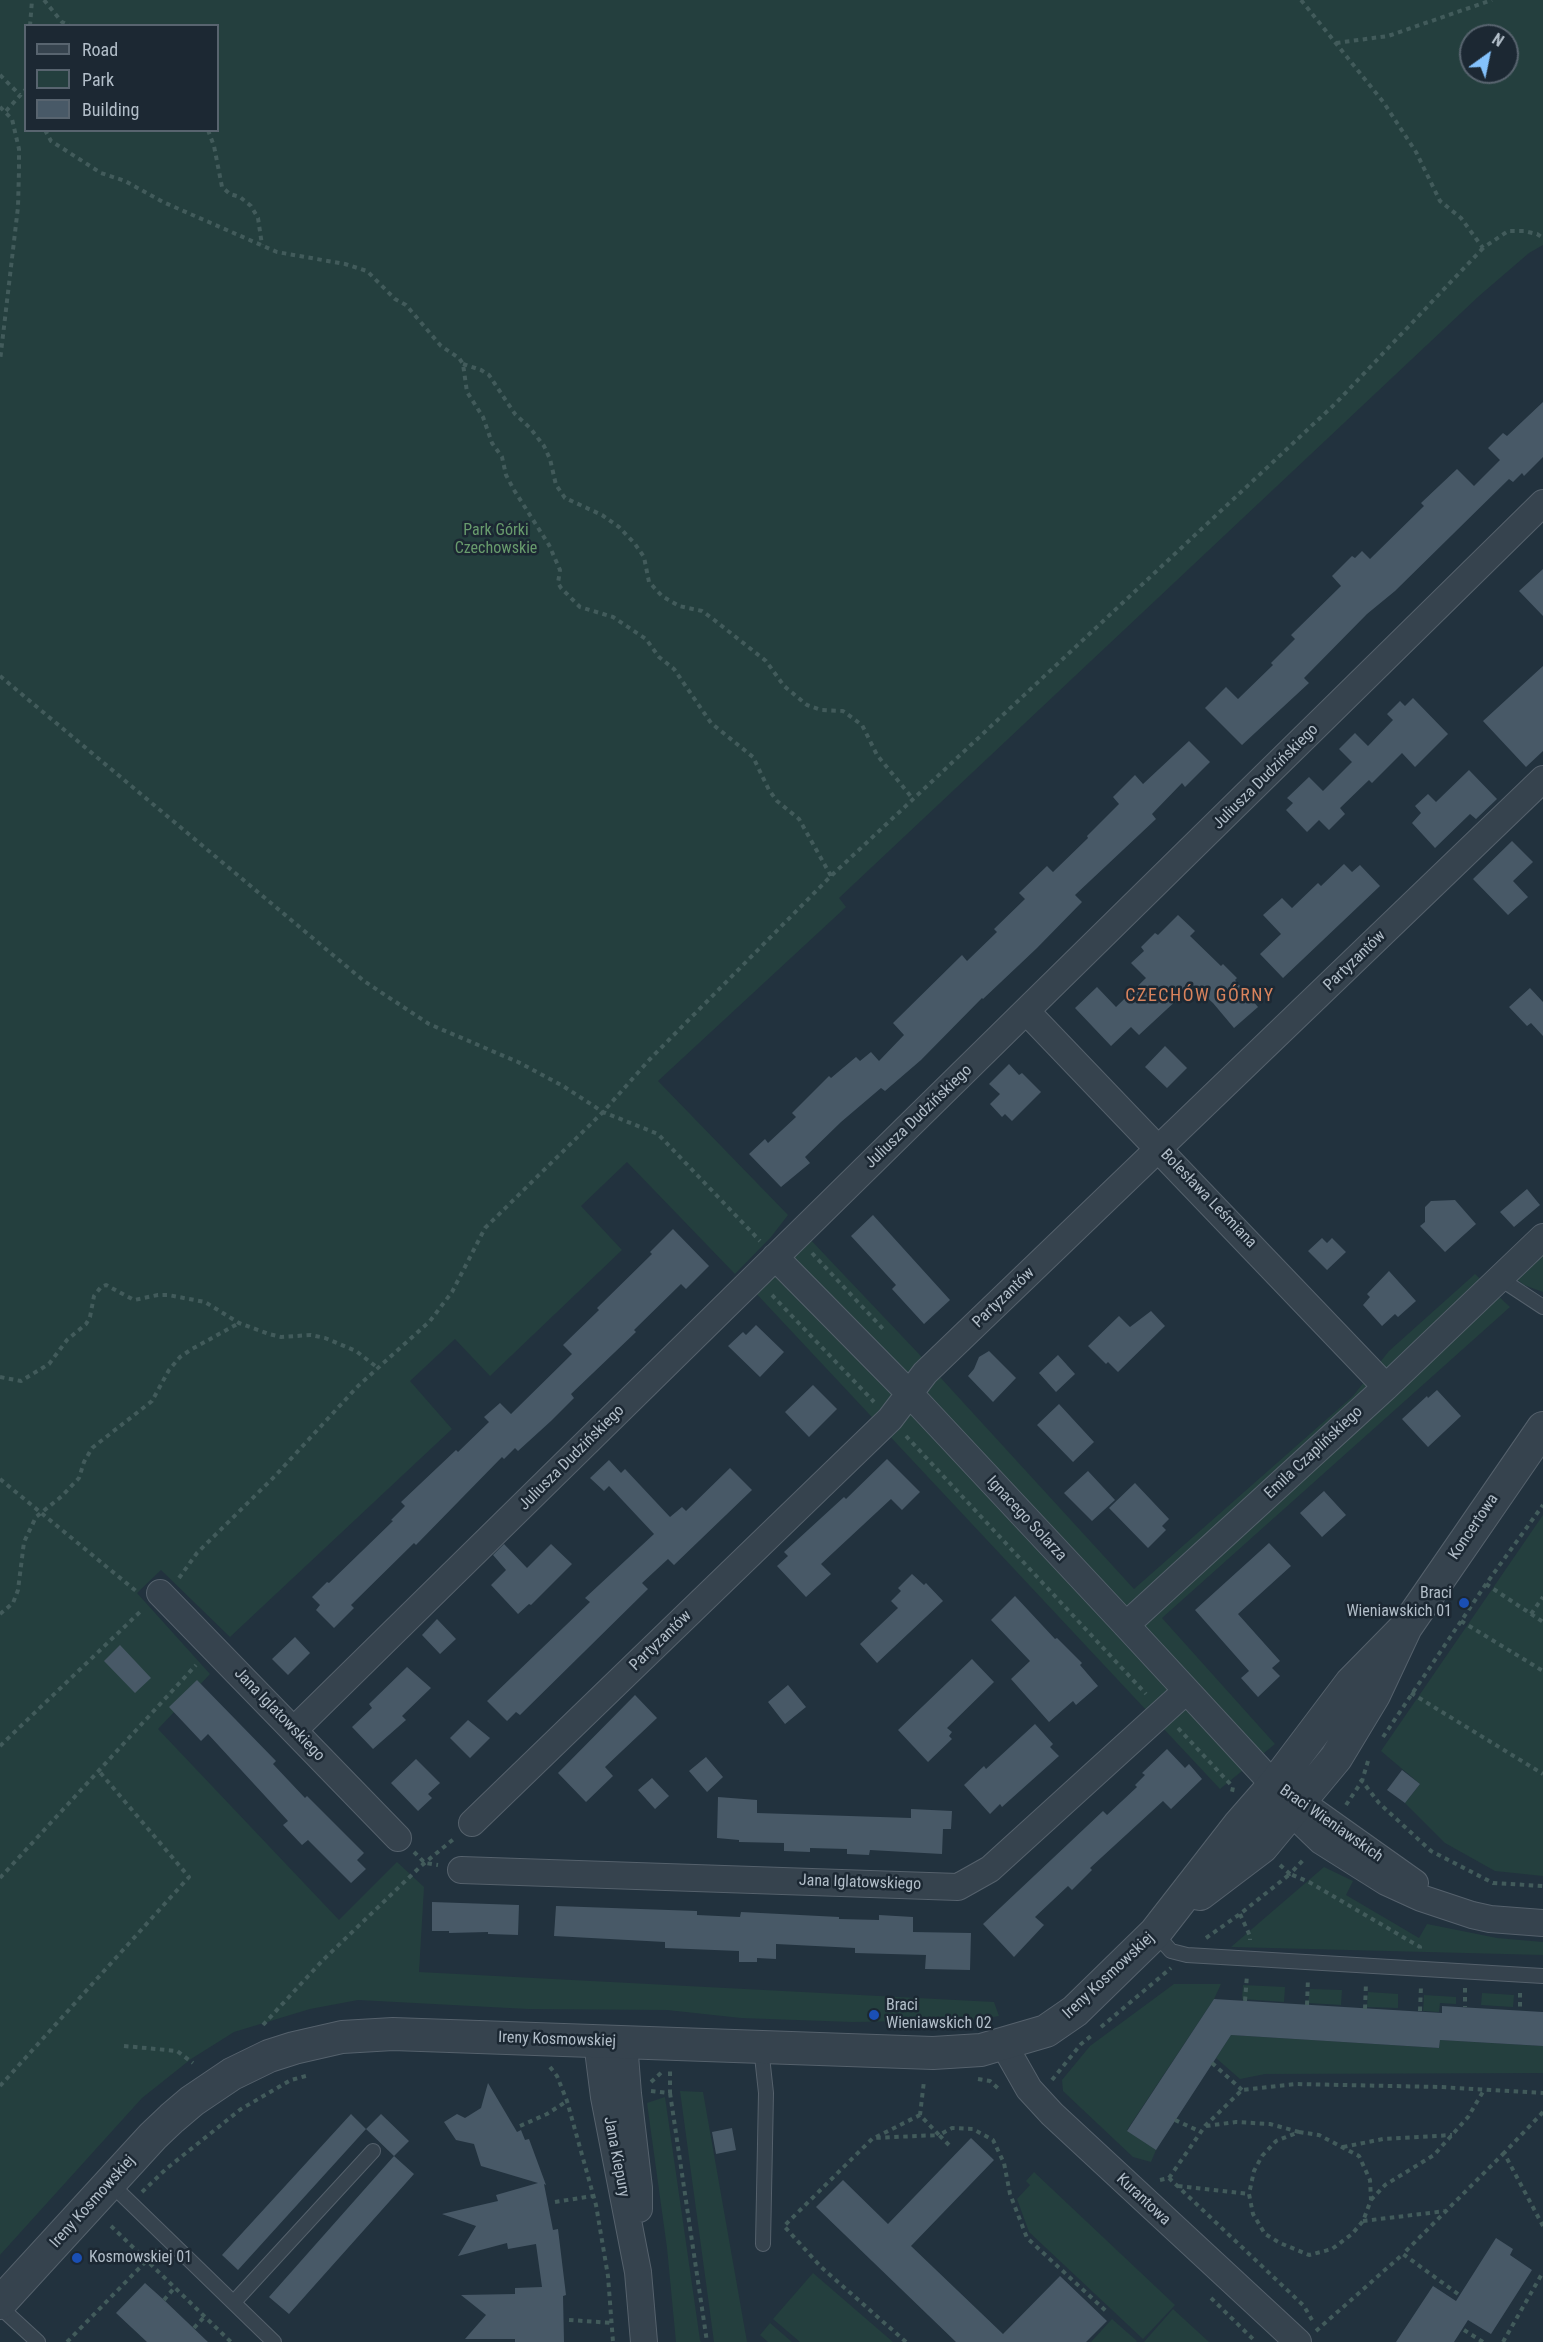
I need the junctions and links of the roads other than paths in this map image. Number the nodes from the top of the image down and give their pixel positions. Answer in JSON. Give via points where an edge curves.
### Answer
{"nodes":[{"id":1,"x":1543,"y":503,"type":"edge"},
{"id":2,"x":1543,"y":779,"type":"edge"},
{"id":3,"x":1028,"y":1012,"type":"junction"},
{"id":4,"x":1160,"y":1149,"type":"junction"},
{"id":5,"x":1543,"y":1237,"type":"edge"},
{"id":6,"x":775,"y":1257,"type":"junction"},
{"id":7,"x":1499,"y":1278,"type":"junction"},
{"id":8,"x":1543,"y":1307,"type":"edge"},
{"id":9,"x":1386,"y":1387,"type":"junction"},
{"id":10,"x":909,"y":1393,"type":"junction"},
{"id":11,"x":1543,"y":1428,"type":"edge"},
{"id":12,"x":159,"y":1598,"type":"road end"},
{"id":13,"x":1126,"y":1625,"type":"junction"},
{"id":14,"x":1406,"y":1627,"type":"junction"},
{"id":15,"x":1186,"y":1691,"type":"junction"},
{"id":16,"x":294,"y":1730,"type":"junction"},
{"id":17,"x":1274,"y":1785,"type":"junction"},
{"id":18,"x":1297,"y":1807,"type":"junction"},
{"id":19,"x":472,"y":1823,"type":"road end"},
{"id":20,"x":398,"y":1838,"type":"road end"},
{"id":21,"x":461,"y":1870,"type":"road end"},
{"id":22,"x":1543,"y":1923,"type":"edge"},
{"id":23,"x":1162,"y":1925,"type":"junction"},
{"id":24,"x":1543,"y":1976,"type":"edge"},
{"id":25,"x":611,"y":2042,"type":"junction"},
{"id":26,"x":1005,"y":2044,"type":"junction"},
{"id":27,"x":761,"y":2047,"type":"junction"},
{"id":28,"x":373,"y":2151,"type":"dead end"},
{"id":29,"x":110,"y":2183,"type":"junction"},
{"id":30,"x":763,"y":2244,"type":"dead end"},
{"id":31,"x":234,"y":2302,"type":"junction"},
{"id":32,"x":0,"y":2305,"type":"edge"},
{"id":33,"x":1304,"y":2339,"type":"edge"},
{"id":34,"x":38,"y":2342,"type":"edge"},
{"id":35,"x":274,"y":2342,"type":"edge"},
{"id":36,"x":644,"y":2342,"type":"edge"}],
"edges":[{"from":1,"to":3,"type":"street","name":"Juliusza Dudzińskiego"},
{"from":2,"to":4,"type":"street","name":"Partyzantów"},
{"from":3,"to":4,"type":"street","name":"Bolesława Leśmiana"},
{"from":3,"to":6,"type":"street","name":"Juliusza Dudzińskiego"},
{"from":4,"to":9,"type":"street","name":"Bolesława Leśmiana"},
{"from":4,"to":10,"type":"street","name":"Partyzantów","via":[[925,1373]]},
{"from":5,"to":7,"type":"street","name":"Emila Czaplińskiego"},
{"from":6,"to":10,"type":"street","name":"Ignacego Solarza"},
{"from":6,"to":16,"type":"street","name":"Juliusza Dudzińskiego"},
{"from":7,"to":8,"type":"lane"},
{"from":7,"to":9,"type":"street","name":"Emila Czaplińskiego"},
{"from":9,"to":13,"type":"street","name":"Emila Czaplińskiego"},
{"from":10,"to":13,"type":"street","name":"Ignacego Solarza"},
{"from":10,"to":19,"type":"street","name":"Partyzantów","via":[[890,1419]]},
{"from":11,"to":14,"type":"street","name":"Koncertowa"},
{"from":12,"to":16,"type":"street","name":"Jana Iglatowskiego"},
{"from":13,"to":15,"type":"street","name":"Ignacego Solarza"},
{"from":14,"to":17,"type":"street","name":"Koncertowa","via":[[1351,1683]]},
{"from":14,"to":18,"type":"street","name":"Koncertowa","via":[[1374,1695],[1336,1758]]},
{"from":15,"to":17,"type":"street","name":"Ignacego Solarza"},
{"from":15,"to":21,"type":"street","name":"Jana Iglatowskiego","via":[[990,1869],[958,1887]]},
{"from":16,"to":20,"type":"street","name":"Jana Iglatowskiego"},
{"from":17,"to":18,"type":"street","name":"Braci Wieniawskich"},
{"from":17,"to":23,"type":"street","name":"Ireny Kosmowskiej"},
{"from":18,"to":22,"type":"street","name":"Braci Wieniawskich","via":[[1450,1907],[1490,1919]]},
{"from":18,"to":23,"type":"street","name":"Ireny Kosmowskiej","via":[[1262,1847]]},
{"from":23,"to":24,"type":"lane","via":[[1171,1952],[1187,1955]]},
{"from":23,"to":26,"type":"street","name":"Ireny Kosmowskiej","via":[[1075,2011],[1046,2031]]},
{"from":25,"to":27,"type":"street","name":"Ireny Kosmowskiej"},
{"from":25,"to":29,"type":"street","name":"Ireny Kosmowskiej","via":[[393,2034],[342,2037],[294,2048],[252,2063],[205,2091],[153,2136]]},
{"from":25,"to":36,"type":"street","name":"Jana Kiepury","via":[[628,2094],[639,2188],[638,2272]]},
{"from":26,"to":27,"type":"street","name":"Ireny Kosmowskiej","via":[[933,2053]]},
{"from":26,"to":33,"type":"street","name":"Kurantowa","via":[[1029,2089],[1052,2114]]},
{"from":27,"to":30,"type":"lane","via":[[766,2093]]},
{"from":28,"to":31,"type":"lane"},
{"from":29,"to":31,"type":"lane"},
{"from":29,"to":32,"type":"street","name":"Ireny Kosmowskiej"},
{"from":31,"to":35,"type":"lane"},
{"from":32,"to":34,"type":"lane"}]}
